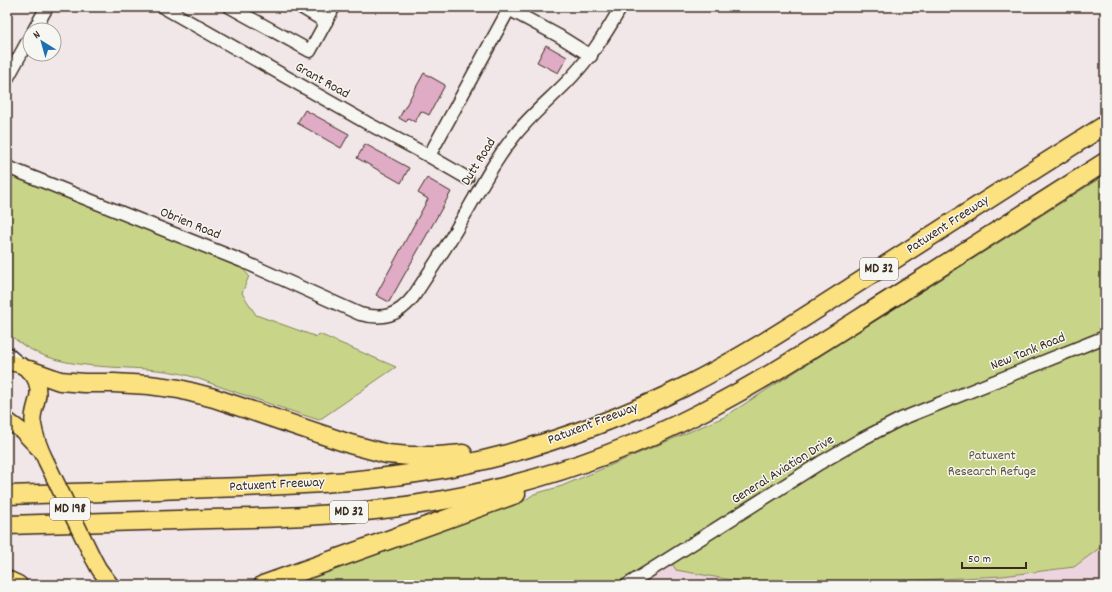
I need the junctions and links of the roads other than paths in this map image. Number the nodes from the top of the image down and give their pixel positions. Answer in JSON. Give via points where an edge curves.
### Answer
{"nodes":[{"id":1,"x":46,"y":7,"type":"edge"},
{"id":2,"x":163,"y":7,"type":"edge"},
{"id":3,"x":230,"y":7,"type":"edge"},
{"id":4,"x":300,"y":7,"type":"edge"},
{"id":5,"x":334,"y":7,"type":"edge"},
{"id":6,"x":621,"y":7,"type":"edge"},
{"id":7,"x":507,"y":8,"type":"edge"},
{"id":8,"x":38,"y":22,"type":"edge"},
{"id":9,"x":326,"y":22,"type":"junction"},
{"id":10,"x":22,"y":52,"type":"edge"},
{"id":11,"x":591,"y":56,"type":"junction"},
{"id":12,"x":7,"y":79,"type":"edge"},
{"id":13,"x":1105,"y":125,"type":"edge"},
{"id":14,"x":429,"y":156,"type":"junction"},
{"id":15,"x":1105,"y":162,"type":"edge"},
{"id":16,"x":7,"y":167,"type":"edge"},
{"id":17,"x":467,"y":178,"type":"dead end"},
{"id":18,"x":360,"y":314,"type":"joint"},
{"id":19,"x":1105,"y":337,"type":"edge"},
{"id":20,"x":7,"y":353,"type":"edge"},
{"id":21,"x":7,"y":363,"type":"edge"},
{"id":22,"x":27,"y":369,"type":"junction"},
{"id":23,"x":962,"y":394,"type":"joint"},
{"id":24,"x":647,"y":404,"type":"junction"},
{"id":25,"x":35,"y":405,"type":"junction"},
{"id":26,"x":7,"y":419,"type":"edge"},
{"id":27,"x":660,"y":432,"type":"junction"},
{"id":28,"x":44,"y":456,"type":"junction"},
{"id":29,"x":7,"y":495,"type":"edge"},
{"id":30,"x":7,"y":525,"type":"edge"},
{"id":31,"x":96,"y":563,"type":"junction"},
{"id":32,"x":7,"y":580,"type":"edge"},
{"id":33,"x":18,"y":585,"type":"edge"},
{"id":34,"x":100,"y":585,"type":"edge"},
{"id":35,"x":111,"y":585,"type":"edge"},
{"id":36,"x":264,"y":585,"type":"edge"},
{"id":37,"x":627,"y":585,"type":"edge"}],
"edges":[{"from":1,"to":8,"type":"street"},
{"from":2,"to":14,"type":"street","name":"Grant Road"},
{"from":3,"to":9,"type":"street","via":[[310,51]]},
{"from":4,"to":9,"type":"street"},
{"from":5,"to":9,"type":"street"},
{"from":6,"to":11,"type":"street","name":"Dutt Road"},
{"from":7,"to":11,"type":"street"},
{"from":7,"to":14,"type":"street"},
{"from":10,"to":12,"type":"street"},
{"from":11,"to":18,"type":"street","name":"Dutt Road","via":[[507,145],[408,303],[388,316],[379,318]]},
{"from":13,"to":24,"type":"highway","name":"Patuxent Freeway","number":"MD 32","via":[[768,340],[691,383]]},
{"from":14,"to":17,"type":"street","name":"Grant Road"},
{"from":15,"to":27,"type":"highway","number":"MD 32","via":[[786,365]]},
{"from":16,"to":18,"type":"street","name":"Obrien Road","via":[[242,261]]},
{"from":19,"to":23,"type":"street","name":"New Tank Road"},
{"from":20,"to":22,"type":"street","number":"MD 198"},
{"from":21,"to":22,"type":"main road"},
{"from":22,"to":24,"type":"highway","via":[[60,381],[149,384],[180,389],[350,444],[387,454],[410,456],[452,455],[497,449]]},
{"from":22,"to":25,"type":"main road","number":"MD 198","via":[[38,386]]},
{"from":23,"to":37,"type":"street","name":"General Aviation Drive","via":[[901,419],[853,444]]},
{"from":24,"to":29,"type":"highway","name":"Patuxent Freeway","number":"MD 32","via":[[547,442],[492,458],[414,474],[302,485]]},
{"from":25,"to":26,"type":"main road","via":[[22,416]]},
{"from":25,"to":28,"type":"main road","number":"MD 198","via":[[33,423]]},
{"from":26,"to":28,"type":"main road","number":"MD 198","via":[[22,431]]},
{"from":27,"to":30,"type":"highway","number":"MD 32","via":[[557,472],[511,485],[421,504],[306,516]]},
{"from":27,"to":36,"type":"highway","via":[[559,479]]},
{"from":28,"to":31,"type":"main road","number":"MD 198","bridge":true},
{"from":31,"to":34,"type":"main road","number":"MD 198"},
{"from":31,"to":35,"type":"main road","number":"MD 198"},
{"from":32,"to":33,"type":"highway"}]}
